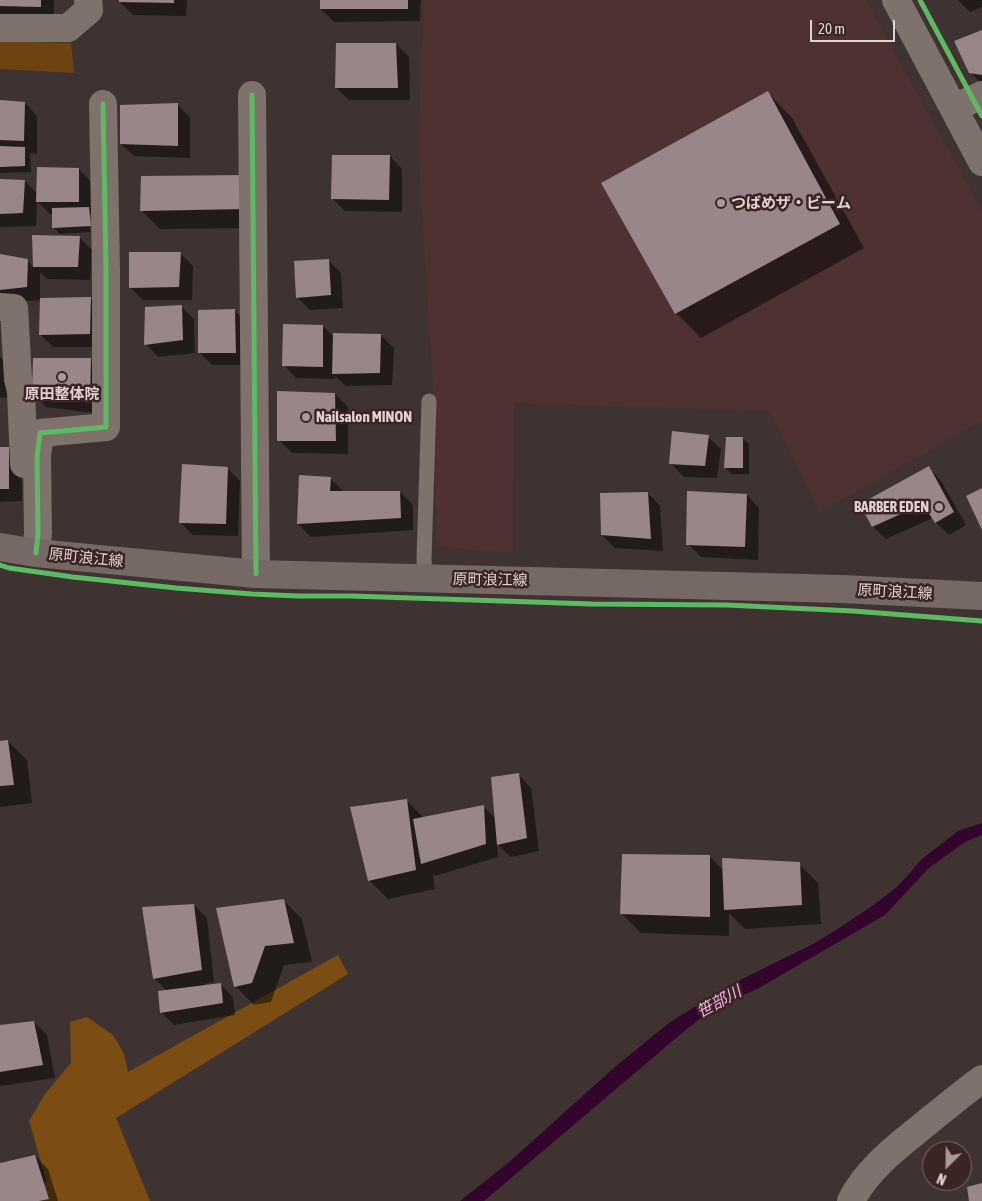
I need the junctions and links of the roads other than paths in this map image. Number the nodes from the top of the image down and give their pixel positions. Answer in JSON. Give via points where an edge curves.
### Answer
{"nodes":[{"id":1,"x":88,"y":0,"type":"edge"},
{"id":2,"x":896,"y":0,"type":"edge"},
{"id":3,"x":0,"y":28,"type":"edge"},
{"id":4,"x":252,"y":94,"type":"dead end"},
{"id":5,"x":982,"y":95,"type":"edge"},
{"id":6,"x":103,"y":104,"type":"dead end"},
{"id":7,"x":954,"y":108,"type":"junction"},
{"id":8,"x":982,"y":162,"type":"edge"},
{"id":9,"x":0,"y":307,"type":"edge"},
{"id":10,"x":429,"y":401,"type":"dead end"},
{"id":11,"x":20,"y":550,"type":"edge"},
{"id":12,"x":256,"y":574,"type":"junction"},
{"id":13,"x":425,"y":579,"type":"junction"},
{"id":14,"x":982,"y":596,"type":"edge"},
{"id":15,"x":982,"y":1079,"type":"edge"},
{"id":16,"x":851,"y":1201,"type":"edge"}],
"edges":[{"from":1,"to":3,"type":"street","via":[[88,10],[68,28]]},
{"from":2,"to":7,"type":"street"},
{"from":4,"to":12,"type":"street"},
{"from":5,"to":7,"type":"street"},
{"from":6,"to":11,"type":"street","via":[[106,427],[40,433],[37,456],[38,533]]},
{"from":7,"to":8,"type":"street"},
{"from":9,"to":11,"type":"street","via":[[14,308],[21,391],[24,471]]},
{"from":10,"to":13,"type":"lane"},
{"from":11,"to":12,"type":"main road","name":"原町浪江線"},
{"from":12,"to":13,"type":"main road","name":"原町浪江線"},
{"from":13,"to":14,"type":"main road","name":"原町浪江線","via":[[842,589]]},
{"from":15,"to":16,"type":"street","via":[[885,1157]]}]}
